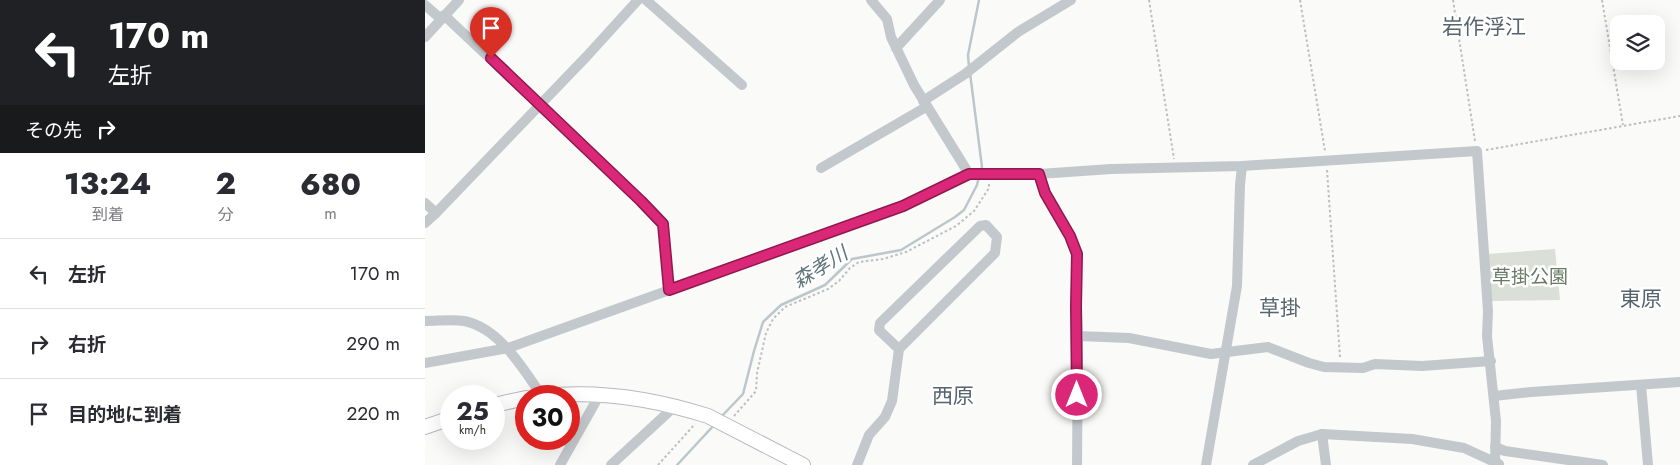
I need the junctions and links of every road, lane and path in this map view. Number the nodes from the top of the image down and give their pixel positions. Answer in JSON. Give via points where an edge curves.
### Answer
{"nodes":[{"id":1,"x":459,"y":0,"type":"edge"},
{"id":2,"x":638,"y":0,"type":"edge"},
{"id":3,"x":647,"y":0,"type":"edge"},
{"id":4,"x":871,"y":0,"type":"edge"},
{"id":5,"x":940,"y":0,"type":"edge"},
{"id":6,"x":1071,"y":0,"type":"edge"},
{"id":7,"x":1149,"y":0,"type":"edge"},
{"id":8,"x":1300,"y":0,"type":"edge"},
{"id":9,"x":1453,"y":0,"type":"edge"},
{"id":10,"x":1602,"y":0,"type":"edge"},
{"id":11,"x":425,"y":5,"type":"edge"},
{"id":12,"x":442,"y":17,"type":"junction"},
{"id":13,"x":425,"y":37,"type":"edge"},
{"id":14,"x":896,"y":48,"type":"junction"},
{"id":15,"x":741,"y":86,"type":"dead end"},
{"id":16,"x":539,"y":104,"type":"junction"},
{"id":17,"x":925,"y":104,"type":"junction"},
{"id":18,"x":1680,"y":116,"type":"edge"},
{"id":19,"x":1623,"y":125,"type":"junction"},
{"id":20,"x":1477,"y":151,"type":"junction"},
{"id":21,"x":1327,"y":160,"type":"junction"},
{"id":22,"x":1241,"y":166,"type":"junction"},
{"id":23,"x":821,"y":168,"type":"dead end"},
{"id":24,"x":1175,"y":168,"type":"junction"},
{"id":25,"x":972,"y":174,"type":"junction"},
{"id":26,"x":989,"y":174,"type":"junction"},
{"id":27,"x":1039,"y":174,"type":"junction"},
{"id":28,"x":425,"y":203,"type":"edge"},
{"id":29,"x":437,"y":213,"type":"junction"},
{"id":30,"x":425,"y":223,"type":"edge"},
{"id":31,"x":669,"y":290,"type":"junction"},
{"id":32,"x":425,"y":321,"type":"edge"},
{"id":33,"x":1077,"y":336,"type":"junction"},
{"id":34,"x":508,"y":348,"type":"junction"},
{"id":35,"x":899,"y":350,"type":"junction"},
{"id":36,"x":1224,"y":353,"type":"junction"},
{"id":37,"x":1491,"y":361,"type":"junction"},
{"id":38,"x":425,"y":363,"type":"edge"},
{"id":39,"x":1341,"y":367,"type":"junction"},
{"id":40,"x":1680,"y":382,"type":"edge"},
{"id":41,"x":535,"y":385,"type":"edge"},
{"id":42,"x":1641,"y":385,"type":"junction"},
{"id":43,"x":580,"y":394,"type":"edge"},
{"id":44,"x":600,"y":394,"type":"junction"},
{"id":45,"x":1494,"y":396,"type":"junction"},
{"id":46,"x":674,"y":407,"type":"junction"},
{"id":47,"x":706,"y":415,"type":"junction"},
{"id":48,"x":440,"y":422,"type":"edge"},
{"id":49,"x":726,"y":425,"type":"junction"},
{"id":50,"x":425,"y":427,"type":"edge"},
{"id":51,"x":1321,"y":434,"type":"junction"},
{"id":52,"x":1495,"y":446,"type":"junction"},
{"id":53,"x":1497,"y":464,"type":"edge"},
{"id":54,"x":560,"y":465,"type":"edge"},
{"id":55,"x":611,"y":465,"type":"edge"},
{"id":56,"x":658,"y":465,"type":"edge"},
{"id":57,"x":803,"y":465,"type":"edge"},
{"id":58,"x":857,"y":465,"type":"edge"},
{"id":59,"x":1077,"y":465,"type":"edge"},
{"id":60,"x":1205,"y":465,"type":"edge"},
{"id":61,"x":1253,"y":465,"type":"edge"},
{"id":62,"x":1326,"y":465,"type":"edge"},
{"id":63,"x":1603,"y":465,"type":"edge"},
{"id":64,"x":1648,"y":465,"type":"edge"}],
"edges":[{"from":1,"to":12,"type":"street"},
{"from":2,"to":16,"type":"street"},
{"from":3,"to":15,"type":"street"},
{"from":4,"to":14,"type":"street","via":[[887,19]]},
{"from":5,"to":14,"type":"street"},
{"from":6,"to":17,"type":"street","via":[[1018,32]]},
{"from":7,"to":24,"type":"path"},
{"from":8,"to":21,"type":"path"},
{"from":9,"to":20,"type":"path"},
{"from":10,"to":19,"type":"path"},
{"from":11,"to":12,"type":"street"},
{"from":12,"to":13,"type":"street"},
{"from":12,"to":16,"type":"street"},
{"from":14,"to":17,"type":"street"},
{"from":16,"to":29,"type":"street"},
{"from":16,"to":31,"type":"street","via":[[663,224]]},
{"from":17,"to":23,"type":"street"},
{"from":17,"to":25,"type":"street"},
{"from":18,"to":19,"type":"path"},
{"from":19,"to":20,"type":"path"},
{"from":20,"to":21,"type":"street"},
{"from":20,"to":37,"type":"street"},
{"from":21,"to":22,"type":"street"},
{"from":21,"to":39,"type":"path"},
{"from":22,"to":24,"type":"street"},
{"from":22,"to":36,"type":"street","via":[[1237,286]]},
{"from":24,"to":27,"type":"street"},
{"from":25,"to":26,"type":"street"},
{"from":25,"to":31,"type":"street","via":[[903,206]]},
{"from":26,"to":27,"type":"street"},
{"from":26,"to":49,"type":"path","via":[[989,188],[975,210],[956,226],[906,252],[859,262],[828,289],[785,307],[773,319],[766,333],[756,391]]},
{"from":27,"to":33,"type":"street","via":[[1045,193],[1077,254]]},
{"from":28,"to":29,"type":"street"},
{"from":29,"to":30,"type":"street"},
{"from":31,"to":34,"type":"street"},
{"from":32,"to":34,"type":"street","via":[[465,321],[483,328]]},
{"from":33,"to":36,"type":"street","via":[[1129,338],[1211,354]]},
{"from":33,"to":59,"type":"street"},
{"from":34,"to":38,"type":"street"},
{"from":34,"to":41,"type":"street"},
{"from":35,"to":35,"type":"street","via":[[995,253],[997,237],[986,225],[980,226],[880,323],[879,330]]},
{"from":35,"to":58,"type":"street","via":[[891,401],[885,417],[869,435]]},
{"from":36,"to":39,"type":"street","via":[[1268,347],[1309,363]]},
{"from":36,"to":60,"type":"street"},
{"from":37,"to":39,"type":"street"},
{"from":37,"to":45,"type":"street"},
{"from":40,"to":42,"type":"street"},
{"from":42,"to":45,"type":"street"},
{"from":42,"to":64,"type":"street"},
{"from":43,"to":44,"type":"main road"},
{"from":44,"to":46,"type":"main road"},
{"from":44,"to":54,"type":"street"},
{"from":45,"to":52,"type":"street"},
{"from":46,"to":47,"type":"main road"},
{"from":46,"to":55,"type":"street"},
{"from":47,"to":49,"type":"main road"},
{"from":47,"to":56,"type":"path"},
{"from":48,"to":50,"type":"main road"},
{"from":49,"to":57,"type":"main road"},
{"from":51,"to":53,"type":"street","via":[[1412,439],[1465,448]]},
{"from":51,"to":61,"type":"street","via":[[1298,441]]},
{"from":51,"to":62,"type":"street"},
{"from":52,"to":53,"type":"street"},
{"from":52,"to":63,"type":"street","via":[[1505,451]]}]}
